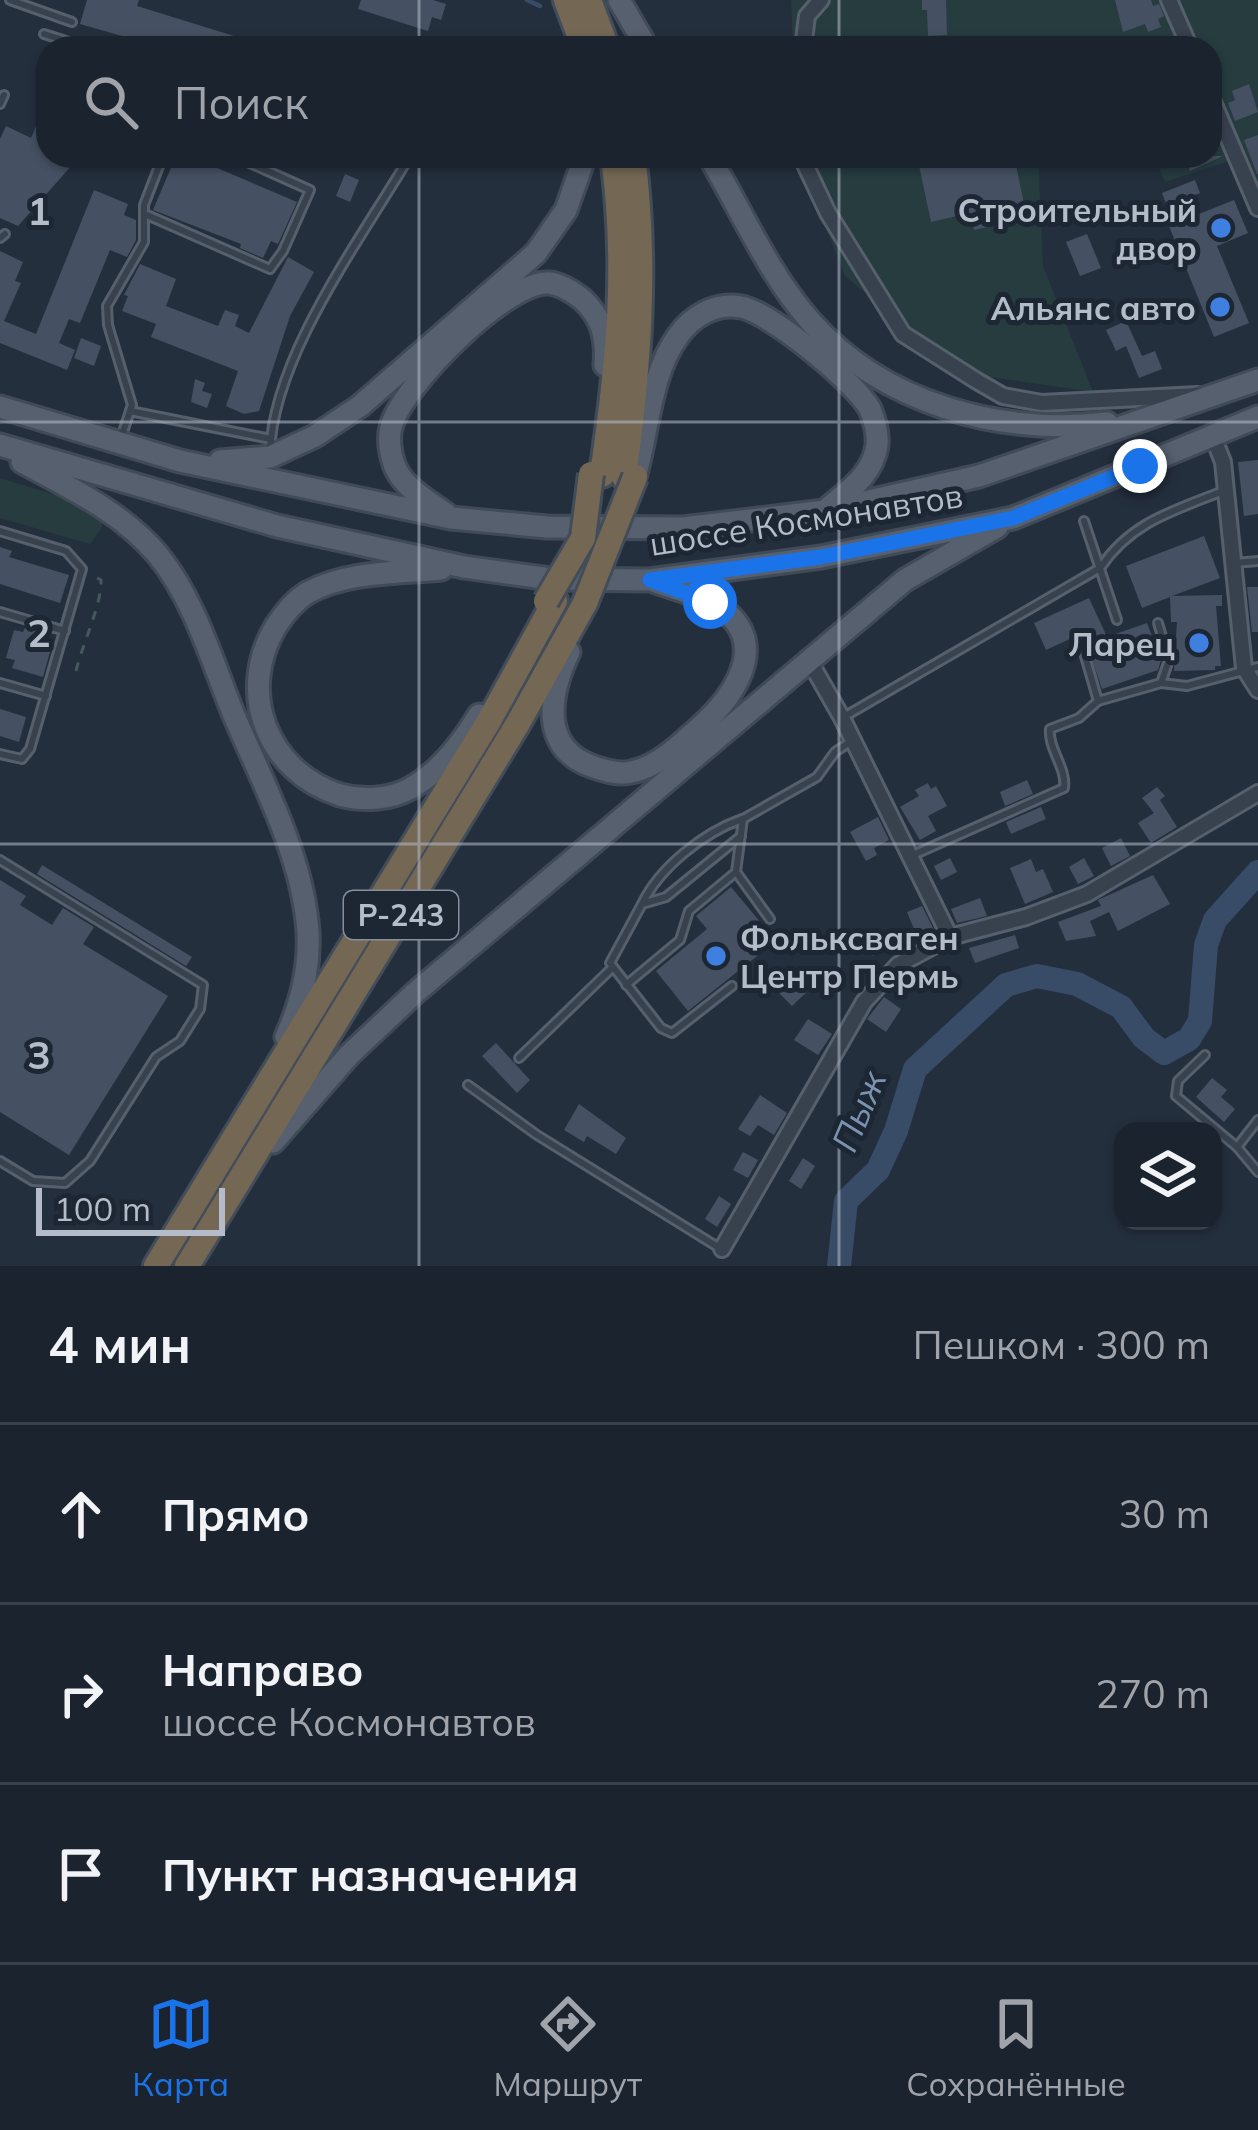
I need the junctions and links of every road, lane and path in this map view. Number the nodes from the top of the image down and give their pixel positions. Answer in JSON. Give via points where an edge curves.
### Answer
{"nodes":[{"id":1,"x":10,"y":0,"type":"edge"},
{"id":2,"x":562,"y":0,"type":"edge"},
{"id":3,"x":589,"y":0,"type":"edge"},
{"id":4,"x":619,"y":0,"type":"edge"},
{"id":5,"x":820,"y":0,"type":"edge"},
{"id":6,"x":1169,"y":0,"type":"edge"},
{"id":7,"x":72,"y":22,"type":"dead end"},
{"id":8,"x":44,"y":34,"type":"dead end"},
{"id":9,"x":50,"y":36,"type":"edge"},
{"id":10,"x":576,"y":36,"type":"edge"},
{"id":11,"x":602,"y":36,"type":"edge"},
{"id":12,"x":640,"y":36,"type":"edge"},
{"id":13,"x":804,"y":36,"type":"edge"},
{"id":14,"x":1185,"y":36,"type":"edge"},
{"id":15,"x":4,"y":95,"type":"dead end"},
{"id":16,"x":0,"y":104,"type":"edge"},
{"id":17,"x":1222,"y":123,"type":"edge"},
{"id":18,"x":158,"y":168,"type":"edge"},
{"id":19,"x":261,"y":168,"type":"edge"},
{"id":20,"x":403,"y":168,"type":"edge"},
{"id":21,"x":581,"y":168,"type":"edge"},
{"id":22,"x":615,"y":168,"type":"edge"},
{"id":23,"x":634,"y":168,"type":"edge"},
{"id":24,"x":717,"y":168,"type":"edge"},
{"id":25,"x":807,"y":168,"type":"edge"},
{"id":26,"x":1258,"y":208,"type":"edge"},
{"id":27,"x":147,"y":214,"type":"junction"},
{"id":28,"x":1258,"y":376,"type":"edge"},
{"id":29,"x":1217,"y":393,"type":"junction"},
{"id":30,"x":0,"y":407,"type":"edge"},
{"id":31,"x":130,"y":411,"type":"junction"},
{"id":32,"x":1258,"y":418,"type":"edge"},
{"id":33,"x":1138,"y":420,"type":"junction"},
{"id":34,"x":1212,"y":434,"type":"junction"},
{"id":35,"x":118,"y":444,"type":"junction"},
{"id":36,"x":0,"y":448,"type":"edge"},
{"id":37,"x":270,"y":448,"type":"junction"},
{"id":38,"x":180,"y":461,"type":"junction"},
{"id":39,"x":613,"y":476,"type":"junction"},
{"id":40,"x":1227,"y":490,"type":"junction"},
{"id":41,"x":825,"y":511,"type":"junction"},
{"id":42,"x":451,"y":518,"type":"junction"},
{"id":43,"x":1013,"y":518,"type":"junction"},
{"id":44,"x":1084,"y":521,"type":"dead end"},
{"id":45,"x":0,"y":532,"type":"edge"},
{"id":46,"x":596,"y":539,"type":"junction"},
{"id":47,"x":1258,"y":561,"type":"edge"},
{"id":48,"x":1235,"y":563,"type":"junction"},
{"id":49,"x":464,"y":568,"type":"junction"},
{"id":50,"x":1100,"y":568,"type":"junction"},
{"id":51,"x":82,"y":569,"type":"junction"},
{"id":52,"x":650,"y":580,"type":"junction"},
{"id":53,"x":550,"y":601,"type":"junction"},
{"id":54,"x":590,"y":603,"type":"junction"},
{"id":55,"x":0,"y":612,"type":"edge"},
{"id":56,"x":1117,"y":620,"type":"dead end"},
{"id":57,"x":1158,"y":623,"type":"dead end"},
{"id":58,"x":65,"y":631,"type":"junction"},
{"id":59,"x":1082,"y":646,"type":"dead end"},
{"id":60,"x":810,"y":662,"type":"junction"},
{"id":61,"x":1251,"y":667,"type":"edge"},
{"id":62,"x":76,"y":671,"type":"dead end"},
{"id":63,"x":0,"y":682,"type":"edge"},
{"id":64,"x":1161,"y":683,"type":"junction"},
{"id":65,"x":1258,"y":690,"type":"edge"},
{"id":66,"x":46,"y":696,"type":"junction"},
{"id":67,"x":1098,"y":701,"type":"junction"},
{"id":68,"x":842,"y":718,"type":"junction"},
{"id":69,"x":853,"y":740,"type":"junction"},
{"id":70,"x":0,"y":754,"type":"edge"},
{"id":71,"x":1258,"y":793,"type":"edge"},
{"id":72,"x":743,"y":819,"type":"junction"},
{"id":73,"x":741,"y":836,"type":"junction"},
{"id":74,"x":910,"y":856,"type":"junction"},
{"id":75,"x":0,"y":860,"type":"edge"},
{"id":76,"x":736,"y":872,"type":"junction"},
{"id":77,"x":642,"y":904,"type":"junction"},
{"id":78,"x":770,"y":919,"type":"dead end"},
{"id":79,"x":950,"y":937,"type":"junction"},
{"id":80,"x":612,"y":968,"type":"junction"},
{"id":81,"x":626,"y":985,"type":"junction"},
{"id":82,"x":732,"y":986,"type":"dead end"},
{"id":83,"x":1204,"y":1055,"type":"dead end"},
{"id":84,"x":519,"y":1058,"type":"dead end"},
{"id":85,"x":467,"y":1085,"type":"dead end"},
{"id":86,"x":1258,"y":1120,"type":"edge"},
{"id":87,"x":233,"y":1142,"type":"junction"},
{"id":88,"x":1237,"y":1147,"type":"junction"},
{"id":89,"x":0,"y":1161,"type":"edge"},
{"id":90,"x":1258,"y":1172,"type":"edge"},
{"id":91,"x":213,"y":1226,"type":"junction"},
{"id":92,"x":722,"y":1249,"type":"joint"},
{"id":93,"x":156,"y":1266,"type":"edge"},
{"id":94,"x":187,"y":1266,"type":"edge"}],
"edges":[{"from":1,"to":7,"type":"lane"},
{"from":2,"to":10,"type":"highway"},
{"from":3,"to":11,"type":"highway"},
{"from":4,"to":12,"type":"main road"},
{"from":5,"to":13,"type":"street"},
{"from":6,"to":14,"type":"street"},
{"from":8,"to":9,"type":"lane"},
{"from":15,"to":16,"type":"lane"},
{"from":17,"to":26,"type":"street"},
{"from":18,"to":27,"type":"lane"},
{"from":19,"to":27,"type":"lane","via":[[310,190],[270,269]]},
{"from":20,"to":37,"type":"lane","via":[[302,339],[275,405]]},
{"from":21,"to":37,"type":"main road","via":[[566,210],[536,253],[360,406],[315,436]]},
{"from":22,"to":39,"type":"highway","number":"Р-243","via":[[623,291]]},
{"from":23,"to":39,"type":"highway","number":"Р-243","via":[[643,287],[638,382]]},
{"from":24,"to":33,"type":"main road","via":[[812,322],[898,387],[949,411],[1001,422]]},
{"from":25,"to":29,"type":"street","via":[[903,334],[976,381],[1042,403]]},
{"from":27,"to":31,"type":"lane","via":[[144,242],[107,306]]},
{"from":28,"to":29,"type":"main road","name":"шоссе Космонавтов"},
{"from":29,"to":33,"type":"main road","name":"шоссе Космонавтов"},
{"from":30,"to":35,"type":"main road","name":"шоссе Космонавтов"},
{"from":31,"to":35,"type":"lane"},
{"from":31,"to":37,"type":"lane"},
{"from":32,"to":34,"type":"main road","name":"шоссе Космонавтов"},
{"from":33,"to":41,"type":"main road","name":"шоссе Космонавтов","via":[[979,476]]},
{"from":34,"to":40,"type":"street"},
{"from":34,"to":43,"type":"main road","name":"шоссе Космонавтов"},
{"from":35,"to":38,"type":"main road","name":"шоссе Космонавтов"},
{"from":36,"to":49,"type":"main road","name":"шоссе Космонавтов"},
{"from":36,"to":87,"type":"main road","via":[[110,512],[161,559],[193,616],[295,866],[308,922],[305,980],[297,1014]]},
{"from":37,"to":38,"type":"main road"},
{"from":38,"to":42,"type":"main road","name":"шоссе Космонавтов"},
{"from":39,"to":41,"type":"main road","via":[[670,348],[696,316],[739,306],[792,335],[868,406],[878,429],[862,479]]},
{"from":39,"to":42,"type":"main road","via":[[599,320],[571,290],[527,287],[455,344],[411,391],[390,430],[400,477]]},
{"from":39,"to":46,"type":"highway","number":"Р-243","bridge":true},
{"from":40,"to":48,"type":"street"},
{"from":40,"to":50,"type":"lane","via":[[1118,541]]},
{"from":41,"to":42,"type":"main road","name":"шоссе Космонавтов","via":[[683,528]]},
{"from":43,"to":52,"type":"main road","name":"шоссе Космонавтов","via":[[821,557]]},
{"from":43,"to":60,"type":"main road","via":[[905,580]]},
{"from":44,"to":50,"type":"lane"},
{"from":45,"to":51,"type":"lane","via":[[65,551]]},
{"from":46,"to":53,"type":"highway","bridge":true},
{"from":46,"to":54,"type":"highway","number":"Р-243","bridge":true},
{"from":47,"to":48,"type":"lane"},
{"from":48,"to":61,"type":"street"},
{"from":49,"to":52,"type":"main road","name":"шоссе Космонавтов"},
{"from":49,"to":53,"type":"main road","via":[[328,584],[283,615],[267,640],[258,694],[262,722],[297,775],[357,800],[409,790],[466,737]]},
{"from":50,"to":56,"type":"lane"},
{"from":50,"to":68,"type":"lane"},
{"from":51,"to":58,"type":"lane"},
{"from":51,"to":62,"type":"path","via":[[101,580],[102,596]]},
{"from":52,"to":54,"type":"main road","via":[[728,615],[745,646],[745,668],[716,713],[673,751],[631,772],[582,763],[552,727],[559,674]]},
{"from":53,"to":87,"type":"highway","number":"Р-243","via":[[489,721]]},
{"from":54,"to":91,"type":"highway","number":"Р-243"},
{"from":55,"to":58,"type":"lane"},
{"from":57,"to":64,"type":"lane","via":[[1169,660]]},
{"from":58,"to":66,"type":"lane"},
{"from":59,"to":67,"type":"lane"},
{"from":60,"to":68,"type":"street"},
{"from":60,"to":91,"type":"main road","via":[[366,1039],[280,1132]]},
{"from":61,"to":64,"type":"lane","via":[[1187,686]]},
{"from":61,"to":65,"type":"street"},
{"from":63,"to":66,"type":"lane"},
{"from":64,"to":67,"type":"lane"},
{"from":66,"to":70,"type":"lane","via":[[27,756]]},
{"from":67,"to":74,"type":"lane","via":[[1050,729],[1064,788]]},
{"from":68,"to":69,"type":"street"},
{"from":69,"to":72,"type":"lane","via":[[817,777]]},
{"from":69,"to":74,"type":"street"},
{"from":71,"to":79,"type":"street","via":[[1087,894]]},
{"from":72,"to":73,"type":"lane"},
{"from":72,"to":77,"type":"lane","via":[[719,827],[653,881]]},
{"from":73,"to":76,"type":"lane"},
{"from":73,"to":77,"type":"lane","via":[[666,897]]},
{"from":74,"to":79,"type":"street"},
{"from":75,"to":89,"type":"lane","via":[[202,985],[200,1009],[180,1041],[156,1057],[90,1161],[64,1183],[34,1181]]},
{"from":76,"to":78,"type":"lane"},
{"from":76,"to":81,"type":"lane","via":[[689,911],[680,940]]},
{"from":77,"to":80,"type":"lane"},
{"from":79,"to":92,"type":"street","via":[[898,965],[864,1002]]},
{"from":80,"to":81,"type":"lane"},
{"from":80,"to":84,"type":"lane"},
{"from":81,"to":82,"type":"lane","via":[[672,1034]]},
{"from":83,"to":88,"type":"lane","via":[[1178,1081],[1176,1096]]},
{"from":85,"to":92,"type":"lane"},
{"from":86,"to":88,"type":"lane"},
{"from":87,"to":93,"type":"highway","number":"Р-243"},
{"from":88,"to":90,"type":"lane"},
{"from":91,"to":94,"type":"highway","number":"Р-243"}]}
